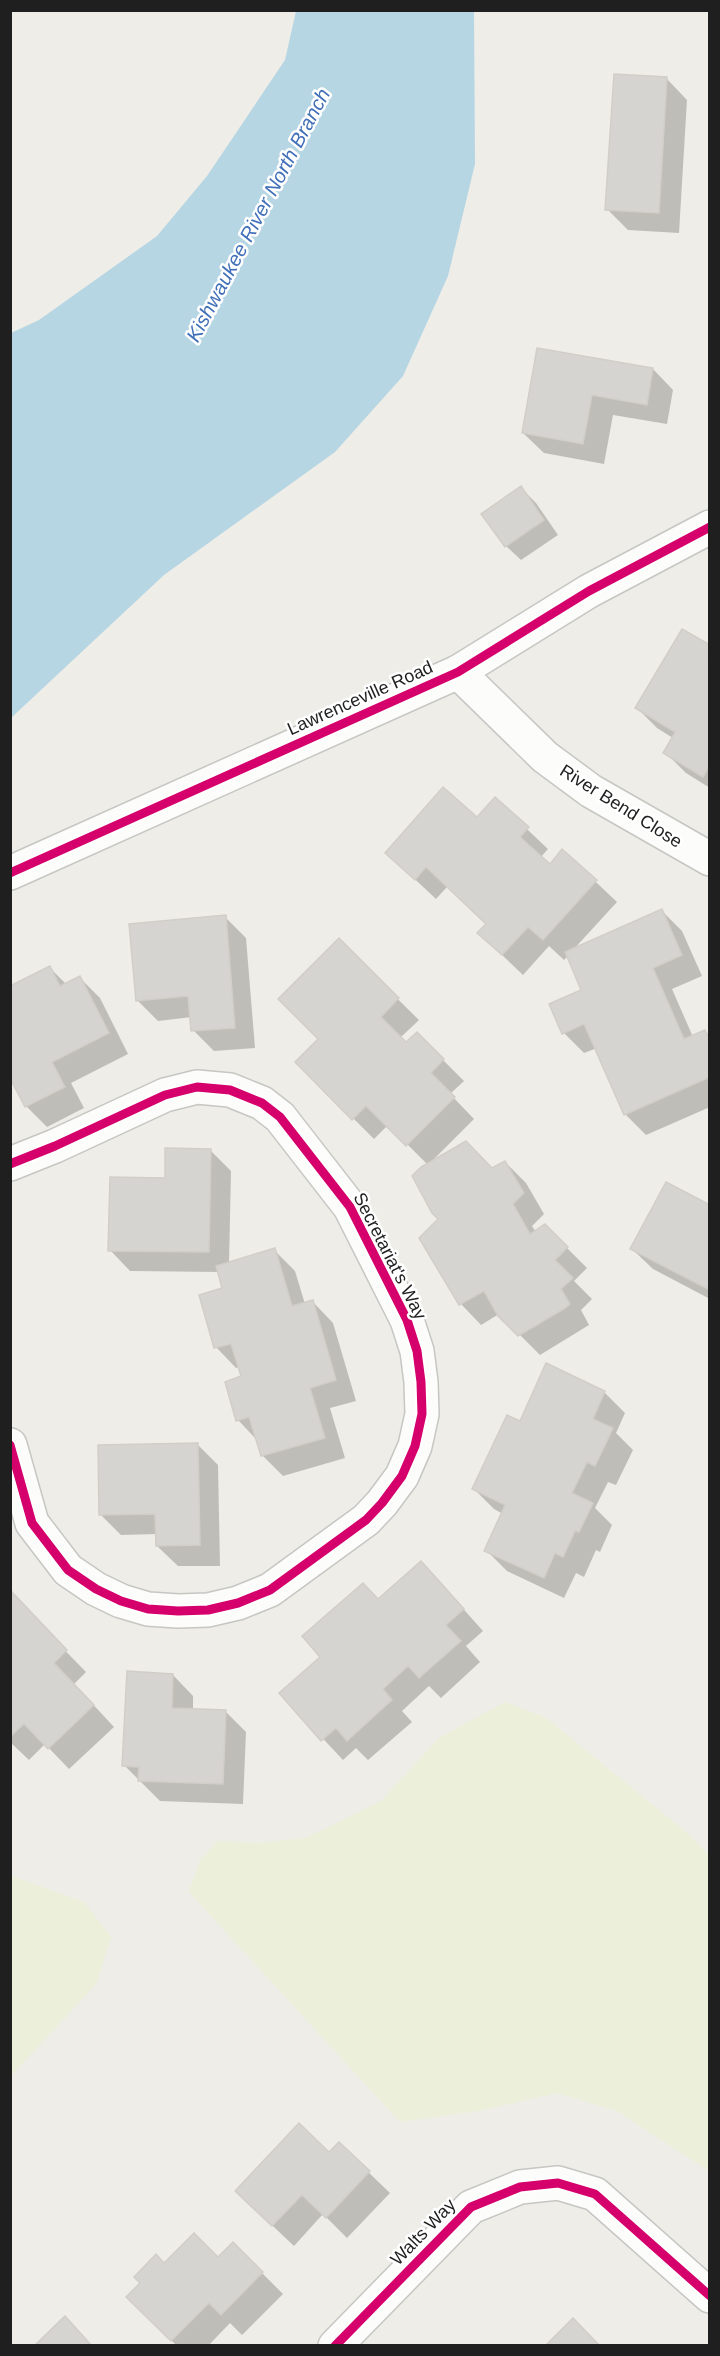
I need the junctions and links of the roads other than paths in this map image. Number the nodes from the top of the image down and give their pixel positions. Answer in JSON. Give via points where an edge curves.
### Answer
{"nodes":[{"id":1,"x":710,"y":527,"type":"edge"},
{"id":2,"x":458,"y":672,"type":"junction"},
{"id":3,"x":710,"y":859,"type":"edge"},
{"id":4,"x":10,"y":873,"type":"edge"},
{"id":5,"x":10,"y":1164,"type":"edge"},
{"id":6,"x":10,"y":1445,"type":"edge"},
{"id":7,"x":710,"y":2296,"type":"edge"},
{"id":8,"x":335,"y":2346,"type":"edge"}],
"edges":[{"from":1,"to":2,"type":"street","name":"Lawrenceville Road","via":[[589,591]]},
{"from":2,"to":3,"type":"street","name":"River Bend Close","via":[[545,757],[581,784]]},
{"from":2,"to":4,"type":"street","name":"Lawrenceville Road"},
{"from":5,"to":6,"type":"street","name":"Secretariat's Way","via":[[165,1095],[197,1087],[230,1090],[262,1103],[280,1117],[350,1207],[407,1320],[422,1383],[416,1446],[402,1476],[366,1520],[270,1590],[208,1610],[178,1611],[121,1601],[68,1570],[32,1523]]},
{"from":7,"to":8,"type":"street","name":"Walts Way","via":[[595,2194],[558,2182],[520,2187],[471,2207]]}]}
